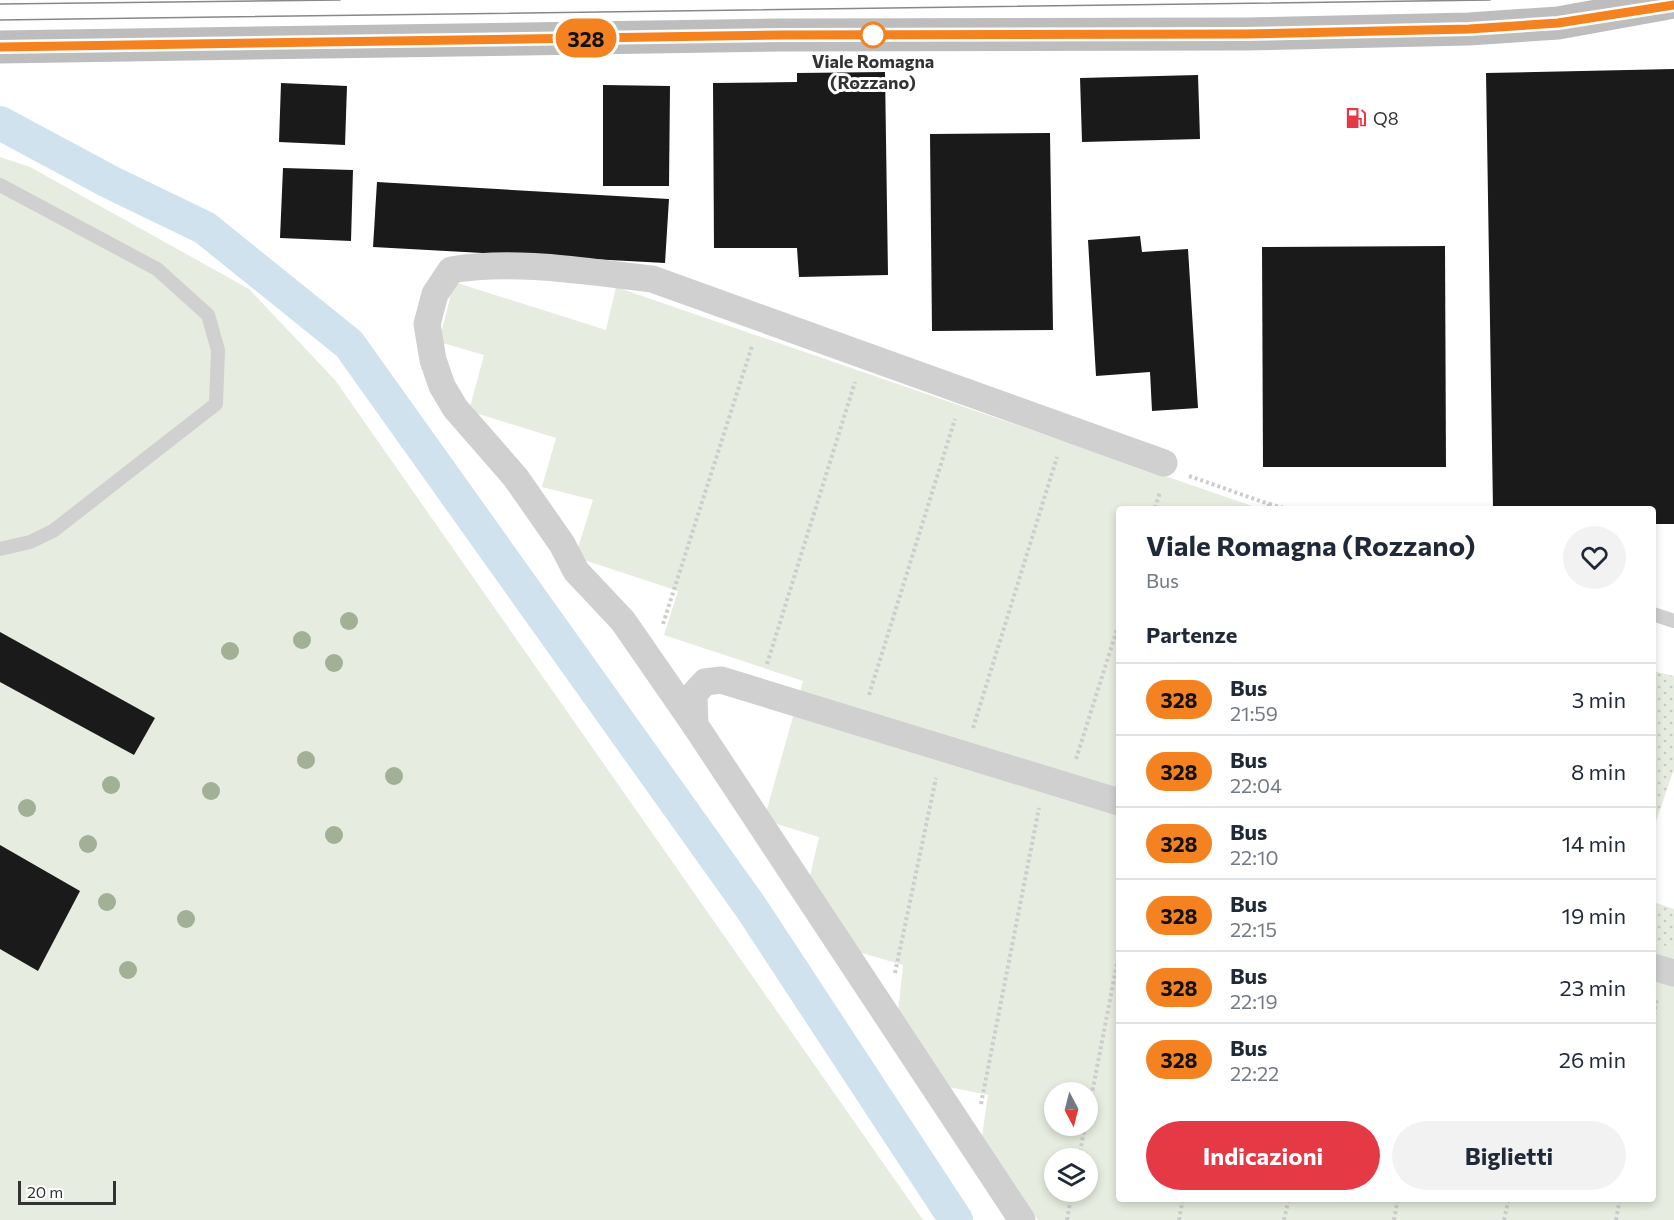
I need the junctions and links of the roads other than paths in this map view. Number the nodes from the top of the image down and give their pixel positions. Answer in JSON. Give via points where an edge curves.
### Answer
{"nodes":[{"id":1,"x":1669,"y":4,"type":"edge"},
{"id":2,"x":0,"y":47,"type":"edge"},
{"id":3,"x":0,"y":185,"type":"edge"},
{"id":4,"x":1164,"y":464,"type":"road end"},
{"id":5,"x":0,"y":549,"type":"edge"},
{"id":6,"x":1656,"y":615,"type":"edge"},
{"id":7,"x":1674,"y":621,"type":"edge"},
{"id":8,"x":695,"y":725,"type":"junction"},
{"id":9,"x":1116,"y":801,"type":"edge"},
{"id":10,"x":1656,"y":968,"type":"edge"},
{"id":11,"x":1674,"y":974,"type":"edge"},
{"id":12,"x":1022,"y":1220,"type":"edge"}],
"edges":[{"from":1,"to":2,"type":"main road","via":[[1558,23],[1469,29]]},
{"from":3,"to":5,"type":"lane","via":[[157,269],[208,315],[218,350],[216,404],[52,531],[30,542]]},
{"from":4,"to":8,"type":"street","via":[[652,279],[566,270],[472,266],[451,270],[435,294],[427,324],[442,386],[455,408],[516,478],[576,571],[623,621]]},
{"from":6,"to":7,"type":"lane"},
{"from":8,"to":9,"type":"street","via":[[694,694],[705,682],[721,680]]},
{"from":8,"to":12,"type":"street"},
{"from":10,"to":11,"type":"street"}]}
